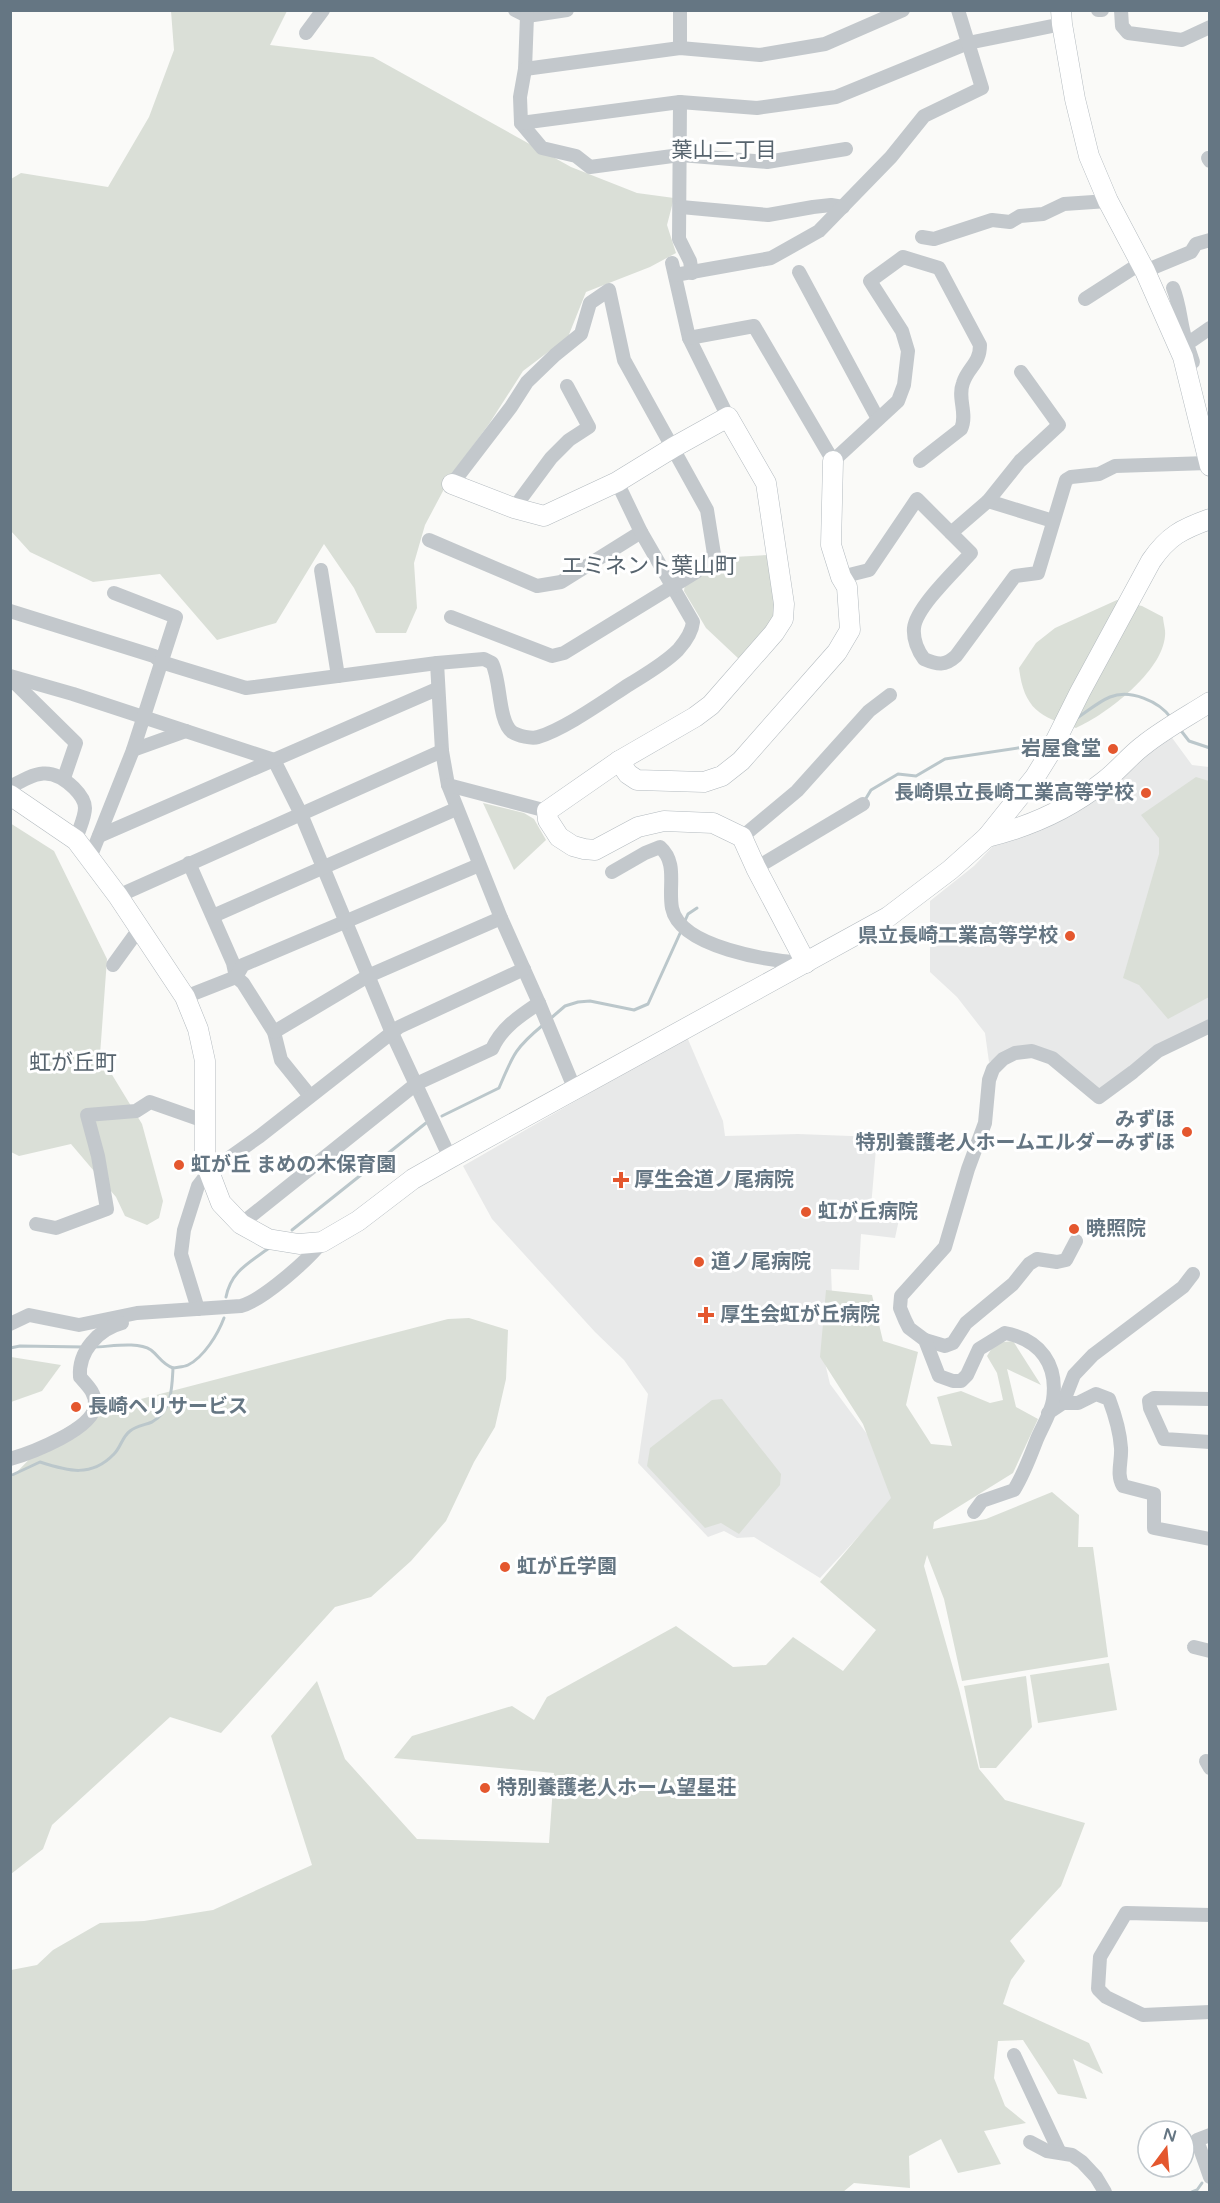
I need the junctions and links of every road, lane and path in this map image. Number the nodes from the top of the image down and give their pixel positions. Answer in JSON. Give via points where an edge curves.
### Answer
{"nodes":[{"id":1,"x":323,"y":10,"type":"edge"},
{"id":2,"x":567,"y":10,"type":"edge"},
{"id":3,"x":680,"y":10,"type":"edge"},
{"id":4,"x":903,"y":10,"type":"edge"},
{"id":5,"x":958,"y":10,"type":"edge"},
{"id":6,"x":1121,"y":10,"type":"edge"},
{"id":7,"x":521,"y":13,"type":"edge"},
{"id":8,"x":1062,"y":17,"type":"edge"},
{"id":9,"x":1209,"y":27,"type":"edge"},
{"id":10,"x":306,"y":33,"type":"dead end"},
{"id":11,"x":968,"y":43,"type":"junction"},
{"id":12,"x":680,"y":48,"type":"junction"},
{"id":13,"x":525,"y":69,"type":"junction"},
{"id":14,"x":681,"y":102,"type":"junction"},
{"id":15,"x":521,"y":123,"type":"junction"},
{"id":16,"x":846,"y":149,"type":"dead end"},
{"id":17,"x":680,"y":155,"type":"junction"},
{"id":18,"x":1108,"y":201,"type":"junction"},
{"id":19,"x":681,"y":207,"type":"junction"},
{"id":20,"x":843,"y":207,"type":"junction"},
{"id":21,"x":922,"y":237,"type":"dead end"},
{"id":22,"x":1209,"y":240,"type":"edge"},
{"id":23,"x":1143,"y":267,"type":"junction"},
{"id":24,"x":799,"y":272,"type":"dead end"},
{"id":25,"x":692,"y":273,"type":"junction"},
{"id":26,"x":1173,"y":288,"type":"dead end"},
{"id":27,"x":1085,"y":299,"type":"dead end"},
{"id":28,"x":1209,"y":328,"type":"edge"},
{"id":29,"x":689,"y":338,"type":"junction"},
{"id":30,"x":1187,"y":344,"type":"junction"},
{"id":31,"x":1021,"y":372,"type":"dead end"},
{"id":32,"x":567,"y":386,"type":"dead end"},
{"id":33,"x":1190,"y":386,"type":"junction"},
{"id":34,"x":728,"y":417,"type":"junction"},
{"id":35,"x":878,"y":419,"type":"junction"},
{"id":36,"x":674,"y":447,"type":"junction"},
{"id":37,"x":833,"y":461,"type":"junction"},
{"id":38,"x":920,"y":461,"type":"dead end"},
{"id":39,"x":1209,"y":465,"type":"edge"},
{"id":40,"x":617,"y":482,"type":"junction"},
{"id":41,"x":452,"y":484,"type":"joint"},
{"id":42,"x":988,"y":501,"type":"junction"},
{"id":43,"x":514,"y":508,"type":"junction"},
{"id":44,"x":1209,"y":519,"type":"edge"},
{"id":45,"x":1053,"y":521,"type":"junction"},
{"id":46,"x":641,"y":532,"type":"junction"},
{"id":47,"x":951,"y":533,"type":"junction"},
{"id":48,"x":429,"y":540,"type":"dead end"},
{"id":49,"x":321,"y":570,"type":"dead end"},
{"id":50,"x":841,"y":577,"type":"junction"},
{"id":51,"x":673,"y":586,"type":"junction"},
{"id":52,"x":114,"y":593,"type":"dead end"},
{"id":53,"x":10,"y":611,"type":"edge"},
{"id":54,"x":451,"y":616,"type":"dead end"},
{"id":55,"x":161,"y":662,"type":"junction"},
{"id":56,"x":437,"y":663,"type":"junction"},
{"id":57,"x":338,"y":676,"type":"junction"},
{"id":58,"x":10,"y":677,"type":"edge"},
{"id":59,"x":437,"y":689,"type":"junction"},
{"id":60,"x":890,"y":695,"type":"dead end"},
{"id":61,"x":1209,"y":702,"type":"edge"},
{"id":62,"x":143,"y":717,"type":"junction"},
{"id":63,"x":186,"y":731,"type":"junction"},
{"id":64,"x":133,"y":750,"type":"junction"},
{"id":65,"x":442,"y":751,"type":"junction"},
{"id":66,"x":274,"y":760,"type":"junction"},
{"id":67,"x":619,"y":761,"type":"junction"},
{"id":68,"x":64,"y":778,"type":"junction"},
{"id":69,"x":448,"y":786,"type":"junction"},
{"id":70,"x":10,"y":787,"type":"edge"},
{"id":71,"x":10,"y":795,"type":"edge"},
{"id":72,"x":863,"y":804,"type":"dead end"},
{"id":73,"x":456,"y":809,"type":"junction"},
{"id":74,"x":547,"y":811,"type":"junction"},
{"id":75,"x":301,"y":814,"type":"junction"},
{"id":76,"x":99,"y":836,"type":"junction"},
{"id":77,"x":742,"y":837,"type":"junction"},
{"id":78,"x":987,"y":837,"type":"junction"},
{"id":79,"x":76,"y":840,"type":"junction"},
{"id":80,"x":90,"y":858,"type":"junction"},
{"id":81,"x":189,"y":863,"type":"junction"},
{"id":82,"x":479,"y":865,"type":"junction"},
{"id":83,"x":756,"y":868,"type":"junction"},
{"id":84,"x":324,"y":869,"type":"junction"},
{"id":85,"x":612,"y":872,"type":"dead end"},
{"id":86,"x":118,"y":896,"type":"junction"},
{"id":87,"x":213,"y":916,"type":"junction"},
{"id":88,"x":501,"y":918,"type":"junction"},
{"id":89,"x":345,"y":921,"type":"junction"},
{"id":90,"x":139,"y":929,"type":"junction"},
{"id":91,"x":806,"y":963,"type":"junction"},
{"id":92,"x":113,"y":965,"type":"dead end"},
{"id":93,"x":524,"y":969,"type":"junction"},
{"id":94,"x":368,"y":976,"type":"junction"},
{"id":95,"x":236,"y":977,"type":"junction"},
{"id":96,"x":185,"y":997,"type":"junction"},
{"id":97,"x":541,"y":1009,"type":"junction"},
{"id":98,"x":1209,"y":1026,"type":"edge"},
{"id":99,"x":274,"y":1032,"type":"junction"},
{"id":100,"x":392,"y":1033,"type":"junction"},
{"id":101,"x":416,"y":1084,"type":"junction"},
{"id":102,"x":575,"y":1090,"type":"junction"},
{"id":103,"x":310,"y":1096,"type":"junction"},
{"id":104,"x":204,"y":1121,"type":"junction"},
{"id":105,"x":450,"y":1158,"type":"junction"},
{"id":106,"x":208,"y":1173,"type":"junction"},
{"id":107,"x":36,"y":1224,"type":"dead end"},
{"id":108,"x":241,"y":1224,"type":"junction"},
{"id":109,"x":1076,"y":1241,"type":"dead end"},
{"id":110,"x":322,"y":1242,"type":"junction"},
{"id":111,"x":1193,"y":1274,"type":"dead end"},
{"id":112,"x":198,"y":1309,"type":"junction"},
{"id":113,"x":137,"y":1313,"type":"junction"},
{"id":114,"x":10,"y":1324,"type":"edge"},
{"id":115,"x":925,"y":1340,"type":"junction"},
{"id":116,"x":1209,"y":1399,"type":"edge"},
{"id":117,"x":1063,"y":1403,"type":"junction"},
{"id":118,"x":1048,"y":1413,"type":"junction"},
{"id":119,"x":1209,"y":1442,"type":"edge"},
{"id":120,"x":10,"y":1459,"type":"edge"},
{"id":121,"x":974,"y":1512,"type":"dead end"},
{"id":122,"x":1209,"y":1539,"type":"edge"},
{"id":123,"x":1194,"y":1647,"type":"dead end"},
{"id":124,"x":1209,"y":1651,"type":"edge"},
{"id":125,"x":1209,"y":1915,"type":"edge"},
{"id":126,"x":1209,"y":2012,"type":"edge"},
{"id":127,"x":1014,"y":2055,"type":"dead end"},
{"id":128,"x":1209,"y":2135,"type":"edge"},
{"id":129,"x":1030,"y":2142,"type":"dead end"},
{"id":130,"x":1059,"y":2151,"type":"junction"},
{"id":131,"x":1209,"y":2176,"type":"edge"},
{"id":132,"x":1105,"y":2193,"type":"edge"}],
"edges":[{"from":1,"to":10,"type":"street"},
{"from":2,"to":7,"type":"street"},
{"from":3,"to":12,"type":"street"},
{"from":4,"to":12,"type":"street","via":[[825,44],[760,55]]},
{"from":5,"to":11,"type":"street"},
{"from":6,"to":9,"type":"street","via":[[1122,26],[1128,33],[1182,40]]},
{"from":7,"to":13,"type":"street"},
{"from":8,"to":11,"type":"street"},
{"from":8,"to":18,"type":"street","via":[[1089,156]]},
{"from":11,"to":14,"type":"street","via":[[836,97],[757,108]]},
{"from":11,"to":20,"type":"street","via":[[982,88],[924,116]]},
{"from":12,"to":13,"type":"street"},
{"from":13,"to":15,"type":"street"},
{"from":14,"to":15,"type":"street"},
{"from":14,"to":17,"type":"street"},
{"from":15,"to":17,"type":"street","via":[[543,148],[576,156],[590,167]]},
{"from":16,"to":17,"type":"street","via":[[767,162]]},
{"from":17,"to":19,"type":"street"},
{"from":18,"to":21,"type":"street","via":[[1064,204],[1010,222],[992,220],[934,239]]},
{"from":18,"to":23,"type":"street"},
{"from":19,"to":20,"type":"street","via":[[768,215],[831,205]]},
{"from":19,"to":25,"type":"street","via":[[679,239]]},
{"from":20,"to":25,"type":"street","via":[[819,231],[771,258]]},
{"from":22,"to":23,"type":"street","via":[[1196,244],[1191,252]]},
{"from":23,"to":27,"type":"street"},
{"from":23,"to":33,"type":"street","via":[[1184,357]]},
{"from":24,"to":35,"type":"street"},
{"from":25,"to":29,"type":"street","via":[[674,269]]},
{"from":26,"to":30,"type":"street"},
{"from":28,"to":30,"type":"street"},
{"from":29,"to":34,"type":"street"},
{"from":29,"to":37,"type":"street","via":[[754,326]]},
{"from":30,"to":33,"type":"street","via":[[1198,380]]},
{"from":31,"to":42,"type":"street","via":[[1059,425],[1020,461]]},
{"from":32,"to":43,"type":"street","via":[[589,427],[568,440],[551,458]]},
{"from":33,"to":39,"type":"street"},
{"from":34,"to":36,"type":"street"},
{"from":34,"to":67,"type":"street","via":[[766,483],[783,619],[711,705]]},
{"from":35,"to":37,"type":"street"},
{"from":35,"to":38,"type":"street","via":[[898,401],[908,351],[902,331],[866,276],[903,257],[939,268],[980,345],[980,357],[963,382],[960,395],[964,422],[961,429]]},
{"from":36,"to":40,"type":"street"},
{"from":36,"to":41,"type":"street","via":[[624,360],[609,290],[590,303],[581,334],[527,382]]},
{"from":36,"to":51,"type":"street","via":[[707,510],[714,554],[696,572]]},
{"from":37,"to":50,"type":"street","via":[[831,545]]},
{"from":39,"to":45,"type":"street","via":[[1115,466],[1099,474],[1071,477],[1066,480]]},
{"from":40,"to":43,"type":"street","via":[[544,516]]},
{"from":40,"to":46,"type":"street"},
{"from":41,"to":43,"type":"street"},
{"from":42,"to":45,"type":"street"},
{"from":42,"to":47,"type":"street"},
{"from":44,"to":78,"type":"street","via":[[1179,531],[1163,543],[1035,777]]},
{"from":45,"to":47,"type":"street","via":[[1038,573],[1015,576],[956,656],[943,665],[924,659],[914,628],[928,602],[972,553]]},
{"from":46,"to":48,"type":"street","via":[[561,582],[537,586]]},
{"from":46,"to":51,"type":"street"},
{"from":47,"to":50,"type":"street","via":[[917,499],[869,570]]},
{"from":49,"to":57,"type":"street"},
{"from":50,"to":67,"type":"street","via":[[848,587],[850,630],[837,652],[741,761],[722,776],[704,782],[637,780]]},
{"from":51,"to":54,"type":"street","via":[[552,656]]},
{"from":51,"to":56,"type":"street","via":[[693,622],[692,631],[679,649],[601,703],[537,738],[512,732],[506,724],[492,663]]},
{"from":52,"to":55,"type":"street","via":[[176,617]]},
{"from":53,"to":55,"type":"street","via":[[154,656]]},
{"from":55,"to":57,"type":"street","via":[[246,688]]},
{"from":55,"to":62,"type":"street"},
{"from":56,"to":57,"type":"street"},
{"from":56,"to":59,"type":"street"},
{"from":58,"to":62,"type":"street"},
{"from":58,"to":68,"type":"street","via":[[76,743]]},
{"from":59,"to":65,"type":"street"},
{"from":59,"to":66,"type":"street"},
{"from":60,"to":77,"type":"street","via":[[869,711],[797,791]]},
{"from":61,"to":78,"type":"street","via":[[1143,745],[1083,795],[1048,816]]},
{"from":62,"to":63,"type":"street"},
{"from":62,"to":64,"type":"street"},
{"from":63,"to":64,"type":"street"},
{"from":63,"to":66,"type":"street"},
{"from":64,"to":76,"type":"street"},
{"from":65,"to":69,"type":"street"},
{"from":65,"to":75,"type":"street"},
{"from":66,"to":75,"type":"street"},
{"from":66,"to":76,"type":"street"},
{"from":67,"to":74,"type":"street"},
{"from":68,"to":70,"type":"street","via":[[41,773]]},
{"from":68,"to":79,"type":"street","via":[[78,792],[85,808]]},
{"from":69,"to":73,"type":"street"},
{"from":69,"to":74,"type":"street"},
{"from":71,"to":79,"type":"street"},
{"from":72,"to":83,"type":"street"},
{"from":73,"to":82,"type":"street"},
{"from":73,"to":84,"type":"street"},
{"from":74,"to":77,"type":"street","via":[[559,837],[584,849],[595,850],[638,827],[664,821],[713,823]]},
{"from":75,"to":81,"type":"street"},
{"from":75,"to":84,"type":"street"},
{"from":76,"to":80,"type":"street"},
{"from":77,"to":83,"type":"street"},
{"from":78,"to":91,"type":"street","via":[[951,870],[888,917]]},
{"from":79,"to":80,"type":"street"},
{"from":80,"to":86,"type":"street"},
{"from":81,"to":86,"type":"street"},
{"from":81,"to":87,"type":"street"},
{"from":82,"to":88,"type":"street"},
{"from":82,"to":89,"type":"street"},
{"from":83,"to":91,"type":"street"},
{"from":84,"to":87,"type":"street"},
{"from":84,"to":89,"type":"street"},
{"from":85,"to":91,"type":"street","via":[[660,847],[671,862],[673,912],[688,930],[742,955]]},
{"from":86,"to":90,"type":"street"},
{"from":87,"to":95,"type":"street"},
{"from":88,"to":93,"type":"street"},
{"from":88,"to":94,"type":"street"},
{"from":89,"to":94,"type":"street"},
{"from":89,"to":95,"type":"street","via":[[243,965]]},
{"from":90,"to":92,"type":"street"},
{"from":90,"to":96,"type":"street"},
{"from":91,"to":102,"type":"street"},
{"from":93,"to":97,"type":"street"},
{"from":93,"to":100,"type":"street"},
{"from":94,"to":99,"type":"street"},
{"from":94,"to":100,"type":"street"},
{"from":95,"to":96,"type":"street"},
{"from":95,"to":99,"type":"street"},
{"from":96,"to":104,"type":"street","via":[[205,1060]]},
{"from":97,"to":101,"type":"street","via":[[509,1024],[492,1048]]},
{"from":97,"to":102,"type":"street"},
{"from":98,"to":115,"type":"street","via":[[1158,1051],[1099,1097],[1052,1058],[1032,1051],[1015,1053],[993,1069],[985,1123],[945,1247],[901,1296],[900,1308],[909,1328]]},
{"from":99,"to":103,"type":"street","via":[[281,1060]]},
{"from":100,"to":101,"type":"street"},
{"from":100,"to":103,"type":"street"},
{"from":101,"to":105,"type":"street"},
{"from":101,"to":108,"type":"street"},
{"from":102,"to":105,"type":"street"},
{"from":103,"to":106,"type":"street"},
{"from":104,"to":106,"type":"street"},
{"from":104,"to":107,"type":"street","via":[[150,1102],[136,1111],[87,1115],[107,1209],[56,1228]]},
{"from":105,"to":110,"type":"street"},
{"from":106,"to":108,"type":"street","via":[[221,1203]]},
{"from":106,"to":112,"type":"street","via":[[198,1186],[181,1254]]},
{"from":108,"to":110,"type":"street","via":[[268,1239],[299,1244]]},
{"from":109,"to":115,"type":"street","via":[[1066,1260],[1037,1258],[1029,1264],[1013,1284],[966,1323],[953,1343],[945,1346]]},
{"from":110,"to":112,"type":"street","via":[[251,1303]]},
{"from":111,"to":117,"type":"street","via":[[1183,1287],[1093,1355],[1074,1375]]},
{"from":112,"to":113,"type":"street"},
{"from":113,"to":114,"type":"street","via":[[79,1325],[29,1315]]},
{"from":113,"to":120,"type":"street","via":[[134,1321],[110,1326],[98,1335],[85,1355],[79,1370],[95,1399],[91,1417],[63,1437]]},
{"from":115,"to":118,"type":"street","via":[[939,1376],[961,1382],[979,1349],[1005,1333],[1038,1348],[1054,1374],[1053,1402]]},
{"from":116,"to":119,"type":"street","via":[[1149,1401],[1164,1439]]},
{"from":117,"to":118,"type":"street"},
{"from":117,"to":122,"type":"street","via":[[1078,1403],[1096,1394],[1109,1399],[1117,1422],[1121,1448],[1119,1479],[1123,1486],[1154,1494],[1154,1528]]},
{"from":118,"to":121,"type":"street","via":[[1014,1490],[982,1501]]},
{"from":123,"to":124,"type":"street"},
{"from":125,"to":126,"type":"street","via":[[1126,1913],[1100,1957],[1098,1989],[1143,2015]]},
{"from":127,"to":130,"type":"street"},
{"from":128,"to":131,"type":"street","via":[[1197,2140]]},
{"from":129,"to":130,"type":"street","via":[[1047,2151]]},
{"from":130,"to":132,"type":"street","via":[[1082,2162]]}]}
